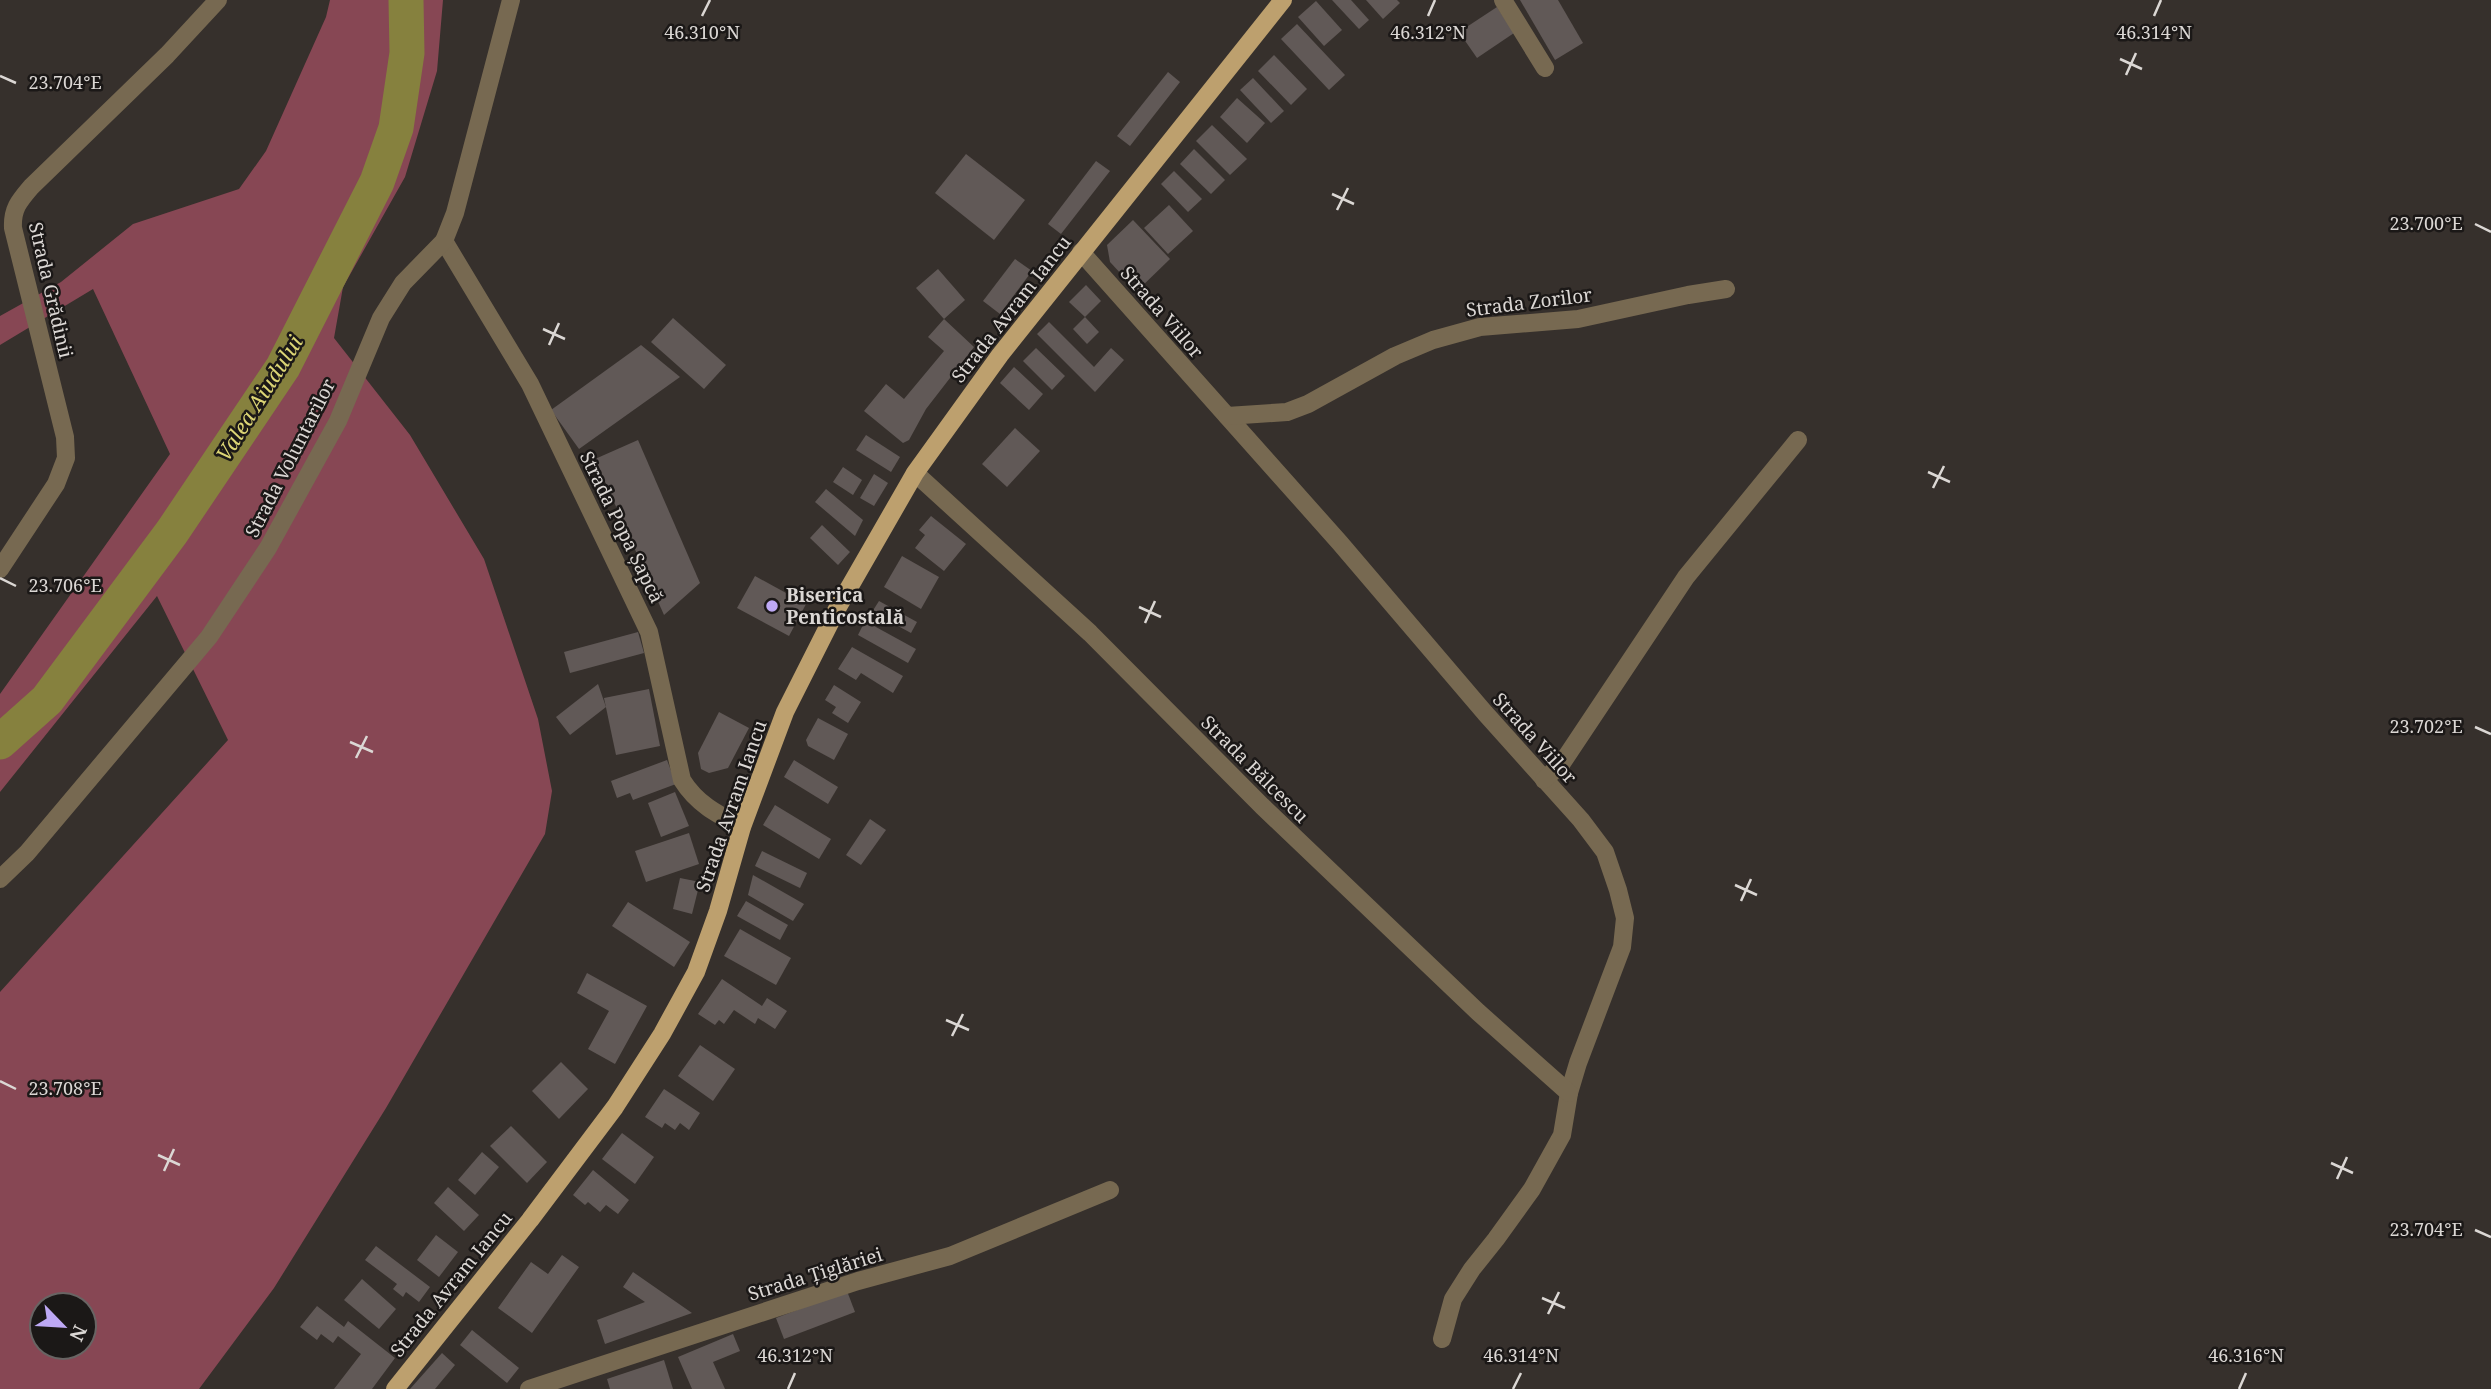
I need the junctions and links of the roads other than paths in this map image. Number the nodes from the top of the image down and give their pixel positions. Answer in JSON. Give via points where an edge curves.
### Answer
{"nodes":[{"id":1,"x":218,"y":0,"type":"edge"},
{"id":2,"x":511,"y":0,"type":"edge"},
{"id":3,"x":1283,"y":0,"type":"edge"},
{"id":4,"x":1503,"y":0,"type":"edge"},
{"id":5,"x":1545,"y":68,"type":"dead end"},
{"id":6,"x":444,"y":241,"type":"junction"},
{"id":7,"x":1081,"y":252,"type":"junction"},
{"id":8,"x":1726,"y":289,"type":"dead end"},
{"id":9,"x":1227,"y":416,"type":"junction"},
{"id":10,"x":1798,"y":440,"type":"dead end"},
{"id":11,"x":915,"y":473,"type":"junction"},
{"id":12,"x":0,"y":569,"type":"edge"},
{"id":13,"x":1544,"y":780,"type":"junction"},
{"id":14,"x":742,"y":827,"type":"junction"},
{"id":15,"x":0,"y":878,"type":"edge"},
{"id":16,"x":1569,"y":1093,"type":"junction"},
{"id":17,"x":1110,"y":1190,"type":"dead end"},
{"id":18,"x":1443,"y":1339,"type":"dead end"},
{"id":19,"x":394,"y":1389,"type":"edge"},
{"id":20,"x":529,"y":1389,"type":"edge"}],
"edges":[{"from":1,"to":12,"type":"street","name":"Strada Grădinii","via":[[31,187],[12,214],[66,458],[56,484]]},
{"from":2,"to":6,"type":"street","name":"Strada Voluntarilor"},
{"from":3,"to":7,"type":"main road","name":"Strada Avram Iancu"},
{"from":4,"to":5,"type":"street"},
{"from":6,"to":14,"type":"street","name":"Strada Popa Șapcă","via":[[530,384],[649,632],[682,780],[710,811]]},
{"from":6,"to":15,"type":"street","name":"Strada Voluntarilor","via":[[403,283],[381,318],[338,421],[268,548],[209,637],[27,853]]},
{"from":7,"to":9,"type":"street","name":"Strada Viilor"},
{"from":7,"to":11,"type":"main road","name":"Strada Avram Iancu"},
{"from":8,"to":9,"type":"street","name":"Strada Zorilor","via":[[1578,319],[1480,327],[1395,355],[1287,412]]},
{"from":9,"to":13,"type":"street","name":"Strada Viilor"},
{"from":10,"to":13,"type":"street","via":[[1686,577],[1562,763]]},
{"from":11,"to":14,"type":"main road","name":"Strada Avram Iancu","via":[[838,607],[785,712]]},
{"from":11,"to":16,"type":"street","name":"Strada Bălcescu","via":[[1090,633],[1271,816]]},
{"from":13,"to":16,"type":"street","name":"Strada Viilor","via":[[1605,852],[1625,918],[1622,947]]},
{"from":14,"to":19,"type":"main road","name":"Strada Avram Iancu","via":[[696,972],[662,1034],[608,1117]]},
{"from":16,"to":18,"type":"street","name":"Strada Viilor","via":[[1562,1135],[1532,1189],[1453,1300]]},
{"from":17,"to":20,"type":"street","name":"Strada Țiglăriei","via":[[950,1256],[858,1281]]}]}
